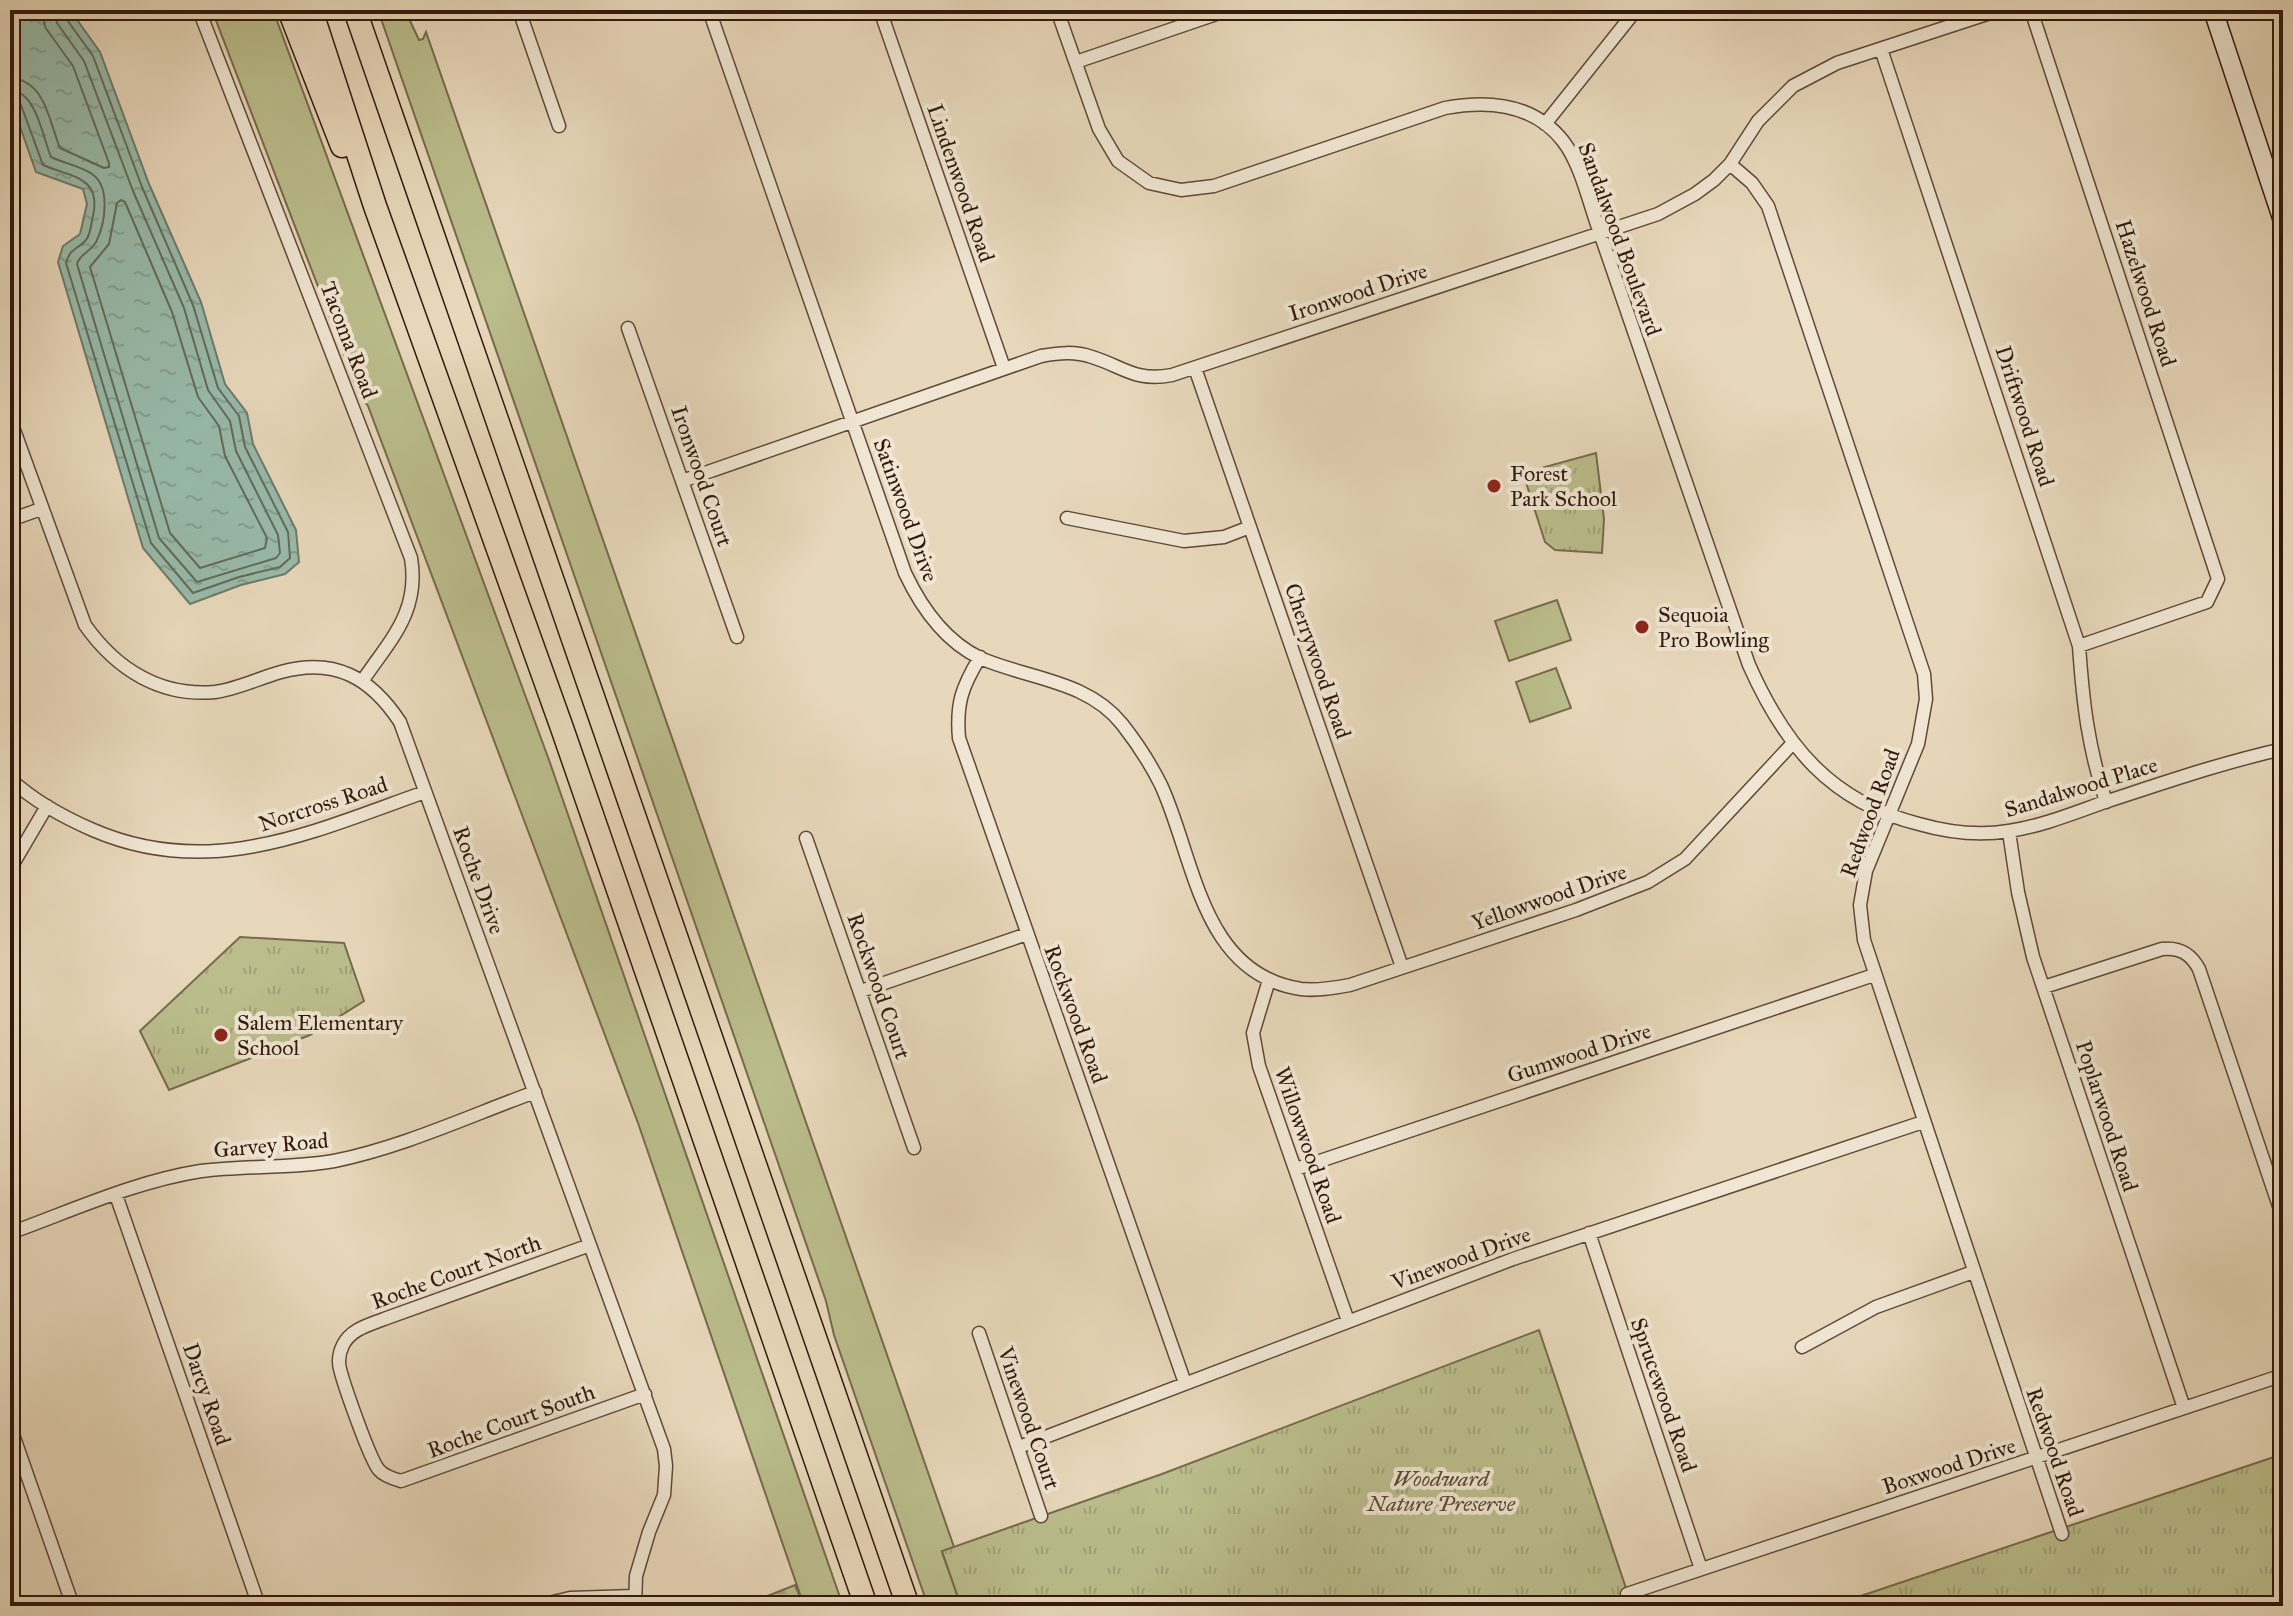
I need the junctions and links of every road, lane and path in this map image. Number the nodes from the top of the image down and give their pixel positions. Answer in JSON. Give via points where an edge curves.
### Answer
{"nodes":[{"id":1,"x":199,"y":10,"type":"edge"},
{"id":2,"x":289,"y":10,"type":"edge"},
{"id":3,"x":311,"y":10,"type":"edge"},
{"id":4,"x":355,"y":10,"type":"edge"},
{"id":5,"x":519,"y":10,"type":"edge"},
{"id":6,"x":709,"y":10,"type":"edge"},
{"id":7,"x":880,"y":10,"type":"edge"},
{"id":8,"x":1057,"y":10,"type":"edge"},
{"id":9,"x":1228,"y":10,"type":"edge"},
{"id":10,"x":1636,"y":10,"type":"edge"},
{"id":11,"x":1999,"y":10,"type":"edge"},
{"id":12,"x":2031,"y":10,"type":"edge"},
{"id":13,"x":2213,"y":10,"type":"edge"},
{"id":14,"x":1881,"y":49,"type":"junction"},
{"id":15,"x":1076,"y":62,"type":"junction"},
{"id":16,"x":1545,"y":124,"type":"junction"},
{"id":17,"x":559,"y":126,"type":"dead end"},
{"id":18,"x":1730,"y":164,"type":"junction"},
{"id":19,"x":2283,"y":221,"type":"edge"},
{"id":20,"x":1600,"y":233,"type":"junction"},
{"id":21,"x":401,"y":279,"type":"junction"},
{"id":22,"x":628,"y":328,"type":"dead end"},
{"id":23,"x":1004,"y":368,"type":"junction"},
{"id":24,"x":1195,"y":368,"type":"junction"},
{"id":25,"x":10,"y":419,"type":"edge"},
{"id":26,"x":852,"y":421,"type":"junction"},
{"id":27,"x":682,"y":481,"type":"junction"},
{"id":28,"x":41,"y":509,"type":"junction"},
{"id":29,"x":1067,"y":518,"type":"dead end"},
{"id":30,"x":10,"y":520,"type":"edge"},
{"id":31,"x":1250,"y":527,"type":"junction"},
{"id":32,"x":737,"y":637,"type":"dead end"},
{"id":33,"x":2079,"y":646,"type":"junction"},
{"id":34,"x":980,"y":657,"type":"junction"},
{"id":35,"x":363,"y":680,"type":"junction"},
{"id":36,"x":1792,"y":744,"type":"junction"},
{"id":37,"x":2283,"y":749,"type":"edge"},
{"id":38,"x":10,"y":779,"type":"edge"},
{"id":39,"x":425,"y":792,"type":"junction"},
{"id":40,"x":2106,"y":802,"type":"junction"},
{"id":41,"x":47,"y":806,"type":"junction"},
{"id":42,"x":1888,"y":816,"type":"junction"},
{"id":43,"x":2009,"y":832,"type":"junction"},
{"id":44,"x":806,"y":838,"type":"dead end"},
{"id":45,"x":13,"y":864,"type":"dead end"},
{"id":46,"x":1027,"y":934,"type":"junction"},
{"id":47,"x":1402,"y":967,"type":"junction"},
{"id":48,"x":1874,"y":975,"type":"junction"},
{"id":49,"x":1269,"y":980,"type":"junction"},
{"id":50,"x":2044,"y":987,"type":"junction"},
{"id":51,"x":861,"y":991,"type":"junction"},
{"id":52,"x":535,"y":1092,"type":"junction"},
{"id":53,"x":1923,"y":1122,"type":"junction"},
{"id":54,"x":914,"y":1148,"type":"dead end"},
{"id":55,"x":1296,"y":1169,"type":"junction"},
{"id":56,"x":116,"y":1195,"type":"junction"},
{"id":57,"x":2283,"y":1218,"type":"edge"},
{"id":58,"x":10,"y":1233,"type":"edge"},
{"id":59,"x":1589,"y":1233,"type":"junction"},
{"id":60,"x":590,"y":1245,"type":"junction"},
{"id":61,"x":1973,"y":1272,"type":"junction"},
{"id":62,"x":1348,"y":1321,"type":"junction"},
{"id":63,"x":979,"y":1333,"type":"dead end"},
{"id":64,"x":1802,"y":1347,"type":"dead end"},
{"id":65,"x":2283,"y":1375,"type":"edge"},
{"id":66,"x":1185,"y":1383,"type":"junction"},
{"id":67,"x":645,"y":1394,"type":"junction"},
{"id":68,"x":2184,"y":1408,"type":"junction"},
{"id":69,"x":10,"y":1426,"type":"edge"},
{"id":70,"x":1019,"y":1447,"type":"junction"},
{"id":71,"x":2036,"y":1458,"type":"junction"},
{"id":72,"x":390,"y":1478,"type":"joint"},
{"id":73,"x":1041,"y":1516,"type":"dead end"},
{"id":74,"x":2062,"y":1534,"type":"dead end"},
{"id":75,"x":1701,"y":1569,"type":"junction"},
{"id":76,"x":1627,"y":1594,"type":"dead end"},
{"id":77,"x":635,"y":1601,"type":"edge"},
{"id":78,"x":73,"y":1606,"type":"edge"},
{"id":79,"x":259,"y":1606,"type":"edge"},
{"id":80,"x":536,"y":1606,"type":"edge"},
{"id":81,"x":866,"y":1606,"type":"edge"},
{"id":82,"x":908,"y":1606,"type":"edge"}],
"edges":[{"from":1,"to":35,"type":"street","name":"Tacoma Road","via":[[411,558],[413,587],[406,613]]},
{"from":2,"to":21,"type":"highway","via":[[336,134]]},
{"from":3,"to":21,"type":"highway"},
{"from":4,"to":82,"type":"highway"},
{"from":5,"to":17,"type":"street"},
{"from":6,"to":26,"type":"street","name":"Satinwood Drive"},
{"from":7,"to":23,"type":"street","name":"Lindenwood Road"},
{"from":8,"to":15,"type":"street","name":"Sandalwood Boulevard"},
{"from":9,"to":15,"type":"street"},
{"from":10,"to":16,"type":"street"},
{"from":11,"to":14,"type":"street","name":"Ironwood Drive"},
{"from":12,"to":33,"type":"street","name":"Hazelwood Road","via":[[2218,579],[2207,602]]},
{"from":13,"to":19,"type":"main road"},
{"from":14,"to":18,"type":"street","name":"Ironwood Drive","via":[[1837,63],[1793,86],[1758,121]]},
{"from":14,"to":33,"type":"street","name":"Driftwood Road"},
{"from":15,"to":16,"type":"street","name":"Sandalwood Boulevard","via":[[1099,129],[1118,161],[1149,183],[1181,190],[1214,186],[1445,108],[1499,105]]},
{"from":16,"to":20,"type":"street","name":"Sandalwood Boulevard","via":[[1564,142]]},
{"from":18,"to":20,"type":"street","name":"Ironwood Drive","via":[[1677,205]]},
{"from":18,"to":42,"type":"street","name":"Redwood Road","via":[[1768,206],[1924,674],[1918,744]]},
{"from":20,"to":24,"type":"street","name":"Ironwood Drive"},
{"from":20,"to":36,"type":"street","name":"Sandalwood Boulevard","via":[[1749,665]]},
{"from":21,"to":81,"type":"highway"},
{"from":22,"to":27,"type":"street","name":"Ironwood Court"},
{"from":23,"to":24,"type":"street","name":"Ironwood Drive","via":[[1067,352],[1133,375],[1160,377]]},
{"from":23,"to":26,"type":"street","name":"Ironwood Drive"},
{"from":24,"to":31,"type":"street","name":"Cherrywood Road"},
{"from":25,"to":28,"type":"street","name":"Roche Drive"},
{"from":26,"to":27,"type":"street","name":"Ironwood Drive"},
{"from":26,"to":34,"type":"street","name":"Satinwood Drive","via":[[918,600],[953,640]]},
{"from":27,"to":32,"type":"street","name":"Ironwood Court"},
{"from":28,"to":30,"type":"street"},
{"from":28,"to":35,"type":"street","name":"Roche Drive","via":[[85,625],[111,657],[143,679],[166,688],[217,692],[300,667],[322,667]]},
{"from":29,"to":31,"type":"street","via":[[1184,541],[1224,537]]},
{"from":31,"to":47,"type":"street","name":"Cherrywood Road"},
{"from":33,"to":40,"type":"street","name":"Driftwood Road","via":[[2092,759]]},
{"from":34,"to":46,"type":"street","name":"Rockwood Road","via":[[957,708],[959,738]]},
{"from":34,"to":49,"type":"street","name":"Satinwood Drive","via":[[1077,690],[1118,720],[1161,787],[1204,907],[1222,938]]},
{"from":35,"to":39,"type":"street","name":"Roche Drive","via":[[385,698],[400,722]]},
{"from":36,"to":42,"type":"street","name":"Sandalwood Boulevard","via":[[1844,793]]},
{"from":36,"to":47,"type":"street","name":"Yellowwood Drive","via":[[1694,850],[1648,882]]},
{"from":37,"to":40,"type":"street","name":"Sandalwood Place"},
{"from":38,"to":41,"type":"street","name":"Norcross Road"},
{"from":39,"to":41,"type":"street","name":"Norcross Road","via":[[296,838],[229,851],[179,852],[115,839]]},
{"from":39,"to":52,"type":"street","name":"Roche Drive"},
{"from":40,"to":43,"type":"street","name":"Sandalwood Place"},
{"from":41,"to":45,"type":"street"},
{"from":42,"to":43,"type":"street","name":"Sandalwood Place","via":[[1940,830]]},
{"from":42,"to":48,"type":"street","name":"Redwood Road","via":[[1866,871],[1860,905]]},
{"from":43,"to":50,"type":"street","name":"Poplarwood Road","via":[[2024,918]]},
{"from":44,"to":51,"type":"street","name":"Rockwood Court"},
{"from":46,"to":51,"type":"street"},
{"from":46,"to":66,"type":"street","name":"Rockwood Road"},
{"from":47,"to":49,"type":"street","name":"Yellowwood Drive","via":[[1323,989]]},
{"from":48,"to":53,"type":"street","name":"Redwood Road"},
{"from":48,"to":55,"type":"street","name":"Gumwood Drive"},
{"from":49,"to":55,"type":"street","name":"Willowwood Road","via":[[1253,1033],[1259,1066]]},
{"from":50,"to":57,"type":"street","via":[[2162,949],[2173,948],[2193,958]]},
{"from":50,"to":68,"type":"street","name":"Poplarwood Road"},
{"from":51,"to":54,"type":"street","name":"Rockwood Court"},
{"from":52,"to":56,"type":"street","name":"Garvey Road","via":[[359,1155],[295,1166],[198,1172]]},
{"from":52,"to":60,"type":"street","name":"Roche Drive"},
{"from":53,"to":59,"type":"street","name":"Vinewood Drive"},
{"from":53,"to":61,"type":"street","name":"Redwood Road"},
{"from":55,"to":62,"type":"street","name":"Willowwood Road"},
{"from":56,"to":58,"type":"street","name":"Garvey Road"},
{"from":56,"to":79,"type":"street","name":"Darcy Road"},
{"from":59,"to":62,"type":"street","name":"Vinewood Drive"},
{"from":59,"to":75,"type":"street","name":"Sprucewood Road"},
{"from":60,"to":67,"type":"street","name":"Roche Drive"},
{"from":60,"to":72,"type":"street","name":"Roche Court North","via":[[348,1336],[338,1357],[340,1369],[379,1470]]},
{"from":61,"to":64,"type":"street","via":[[1876,1307]]},
{"from":61,"to":71,"type":"street","name":"Redwood Road"},
{"from":62,"to":66,"type":"street","name":"Vinewood Drive"},
{"from":63,"to":70,"type":"street","name":"Vinewood Court"},
{"from":65,"to":68,"type":"street","name":"Boxwood Drive"},
{"from":66,"to":70,"type":"street","name":"Vinewood Drive"},
{"from":67,"to":72,"type":"street","name":"Roche Court South","via":[[413,1479]]},
{"from":67,"to":77,"type":"street","name":"Roche Drive","via":[[664,1449],[666,1481],[636,1576]]},
{"from":68,"to":71,"type":"street","name":"Boxwood Drive"},
{"from":69,"to":78,"type":"street"},
{"from":70,"to":73,"type":"street","name":"Vinewood Court"},
{"from":71,"to":74,"type":"street","name":"Redwood Road"},
{"from":71,"to":75,"type":"street","name":"Boxwood Drive"},
{"from":75,"to":76,"type":"street","name":"Boxwood Drive"},
{"from":77,"to":80,"type":"street","via":[[570,1598]]}]}
